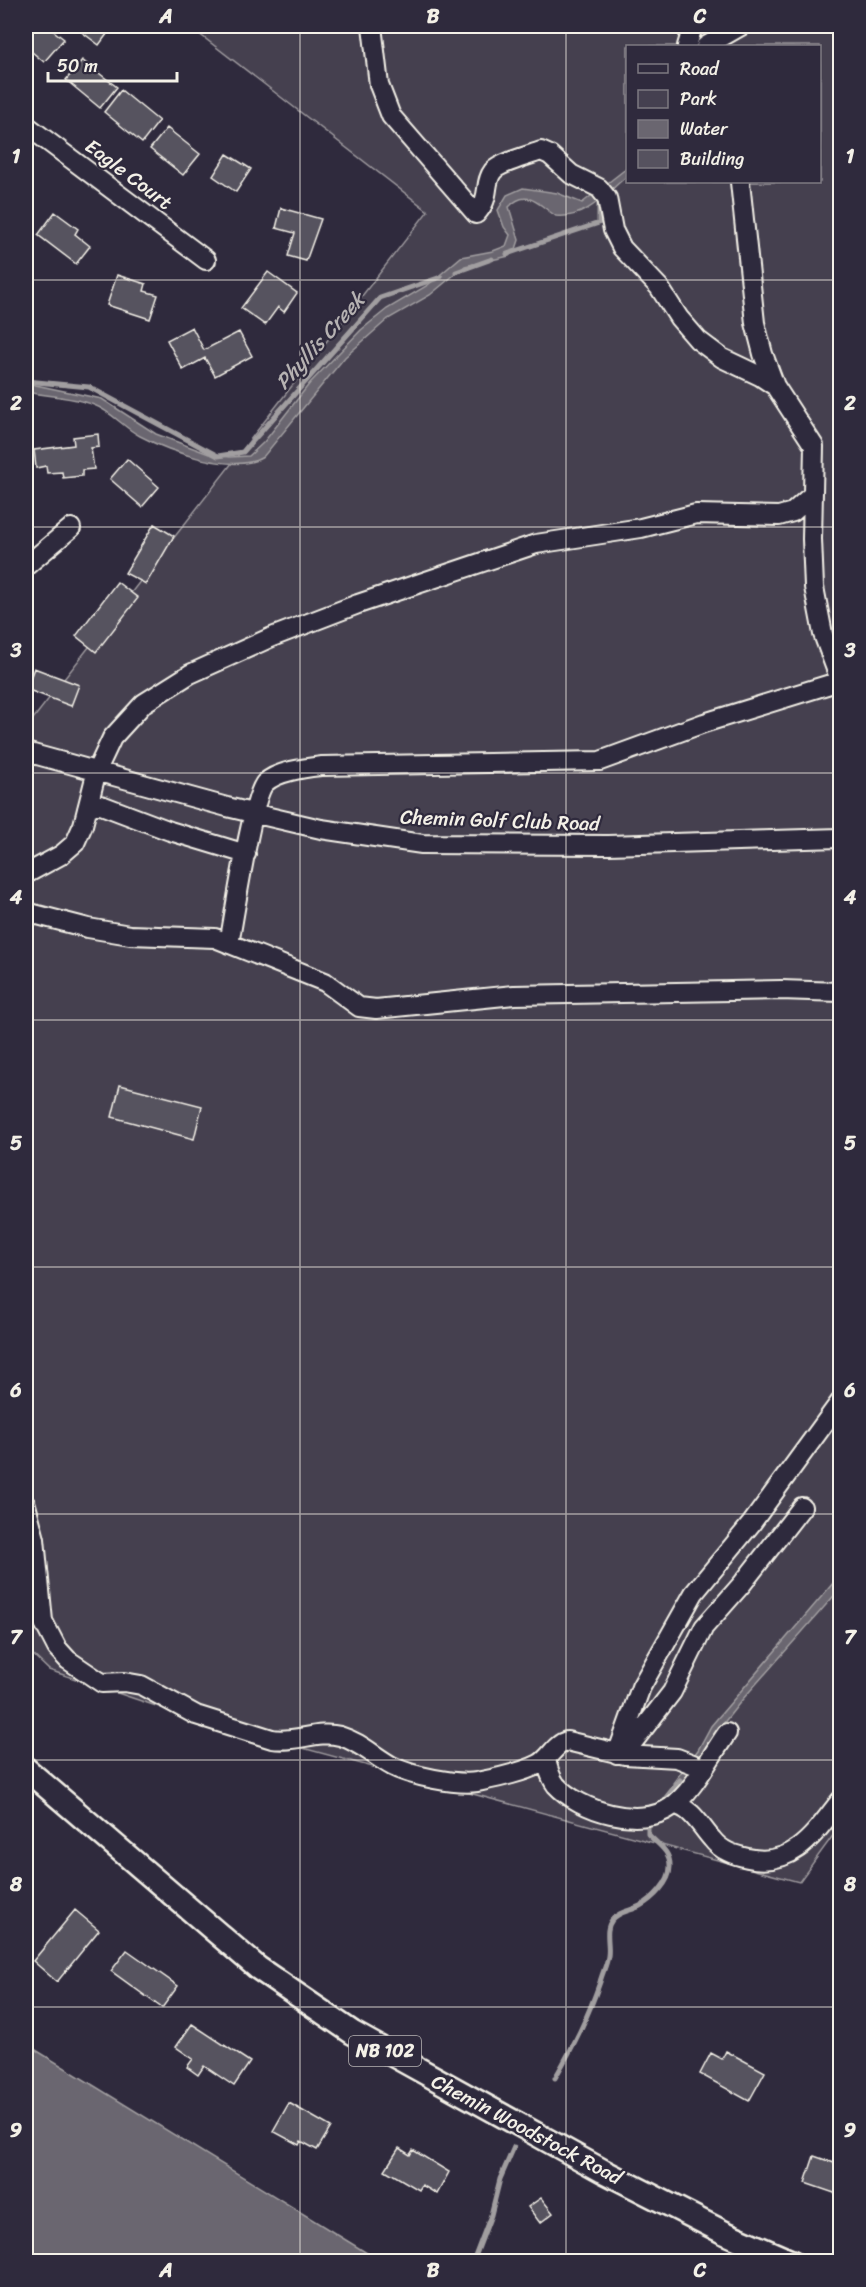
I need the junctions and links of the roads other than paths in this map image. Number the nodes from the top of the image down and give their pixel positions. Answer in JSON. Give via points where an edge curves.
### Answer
{"nodes":[{"id":1,"x":372,"y":26,"type":"edge"},
{"id":2,"x":693,"y":26,"type":"edge"},
{"id":3,"x":741,"y":26,"type":"edge"},
{"id":4,"x":687,"y":45,"type":"edge"},
{"id":5,"x":708,"y":45,"type":"edge"},
{"id":6,"x":26,"y":125,"type":"edge"},
{"id":7,"x":740,"y":183,"type":"edge"},
{"id":8,"x":206,"y":260,"type":"dead end"},
{"id":9,"x":775,"y":386,"type":"junction"},
{"id":10,"x":812,"y":495,"type":"junction"},
{"id":11,"x":71,"y":528,"type":"dead end"},
{"id":12,"x":26,"y":566,"type":"edge"},
{"id":13,"x":840,"y":681,"type":"edge"},
{"id":14,"x":26,"y":752,"type":"edge"},
{"id":15,"x":97,"y":770,"type":"junction"},
{"id":16,"x":87,"y":808,"type":"junction"},
{"id":17,"x":255,"y":813,"type":"junction"},
{"id":18,"x":840,"y":838,"type":"edge"},
{"id":19,"x":246,"y":854,"type":"junction"},
{"id":20,"x":26,"y":874,"type":"edge"},
{"id":21,"x":26,"y":912,"type":"edge"},
{"id":22,"x":229,"y":944,"type":"junction"},
{"id":23,"x":840,"y":992,"type":"edge"},
{"id":24,"x":840,"y":1402,"type":"edge"},
{"id":25,"x":26,"y":1505,"type":"edge"},
{"id":26,"x":802,"y":1507,"type":"dead end"},
{"id":27,"x":687,"y":1604,"type":"junction"},
{"id":28,"x":709,"y":1621,"type":"junction"},
{"id":29,"x":727,"y":1733,"type":"dead end"},
{"id":30,"x":617,"y":1754,"type":"junction"},
{"id":31,"x":546,"y":1759,"type":"junction"},
{"id":32,"x":701,"y":1767,"type":"junction"},
{"id":33,"x":26,"y":1769,"type":"edge"},
{"id":34,"x":840,"y":1801,"type":"edge"},
{"id":35,"x":675,"y":1805,"type":"junction"},
{"id":36,"x":792,"y":2262,"type":"edge"}],
"edges":[{"from":1,"to":9,"type":"street","via":[[378,85],[391,116],[476,214],[486,202],[490,177],[496,169],[541,152],[550,155],[571,174],[602,191],[622,248],[659,287],[688,330],[722,358]]},
{"from":2,"to":4,"type":"street"},
{"from":3,"to":5,"type":"street"},
{"from":6,"to":8,"type":"street","name":"Eagle Court"},
{"from":7,"to":9,"type":"street","via":[[755,323]]},
{"from":9,"to":10,"type":"street","via":[[814,446]]},
{"from":10,"to":13,"type":"street","via":[[814,587],[823,634]]},
{"from":10,"to":15,"type":"street","via":[[793,512],[779,516],[696,514],[641,528],[536,544],[315,621],[190,674],[144,703],[106,745]]},
{"from":11,"to":12,"type":"street"},
{"from":13,"to":17,"type":"street","via":[[704,723],[600,761],[306,767],[264,784]]},
{"from":14,"to":15,"type":"street","name":"Chemin Golf Club Road"},
{"from":15,"to":16,"type":"street"},
{"from":15,"to":17,"type":"street","name":"Chemin Golf Club Road"},
{"from":16,"to":19,"type":"street","via":[[104,806]]},
{"from":16,"to":20,"type":"street","via":[[79,836],[69,849]]},
{"from":17,"to":18,"type":"street","name":"Chemin Golf Club Road","via":[[321,829],[422,844],[608,845]]},
{"from":17,"to":19,"type":"street"},
{"from":19,"to":22,"type":"street"},
{"from":21,"to":22,"type":"street","via":[[120,933],[208,937]]},
{"from":22,"to":23,"type":"street","via":[[325,982],[359,1006],[376,1009],[514,995]]},
{"from":24,"to":27,"type":"street","via":[[752,1524]]},
{"from":25,"to":31,"type":"street","via":[[35,1539],[38,1592],[46,1629],[68,1660],[95,1680],[141,1685],[196,1715],[272,1739],[339,1736],[393,1766],[448,1781],[476,1782],[529,1768]]},
{"from":26,"to":28,"type":"street"},
{"from":27,"to":28,"type":"street"},
{"from":27,"to":30,"type":"street","via":[[640,1688]]},
{"from":28,"to":30,"type":"street","via":[[672,1692],[634,1741]]},
{"from":29,"to":32,"type":"street"},
{"from":30,"to":31,"type":"street","via":[[567,1741]]},
{"from":30,"to":32,"type":"street","via":[[682,1759]]},
{"from":31,"to":35,"type":"street","via":[[549,1774],[560,1789],[604,1814],[651,1815]]},
{"from":32,"to":35,"type":"street"},
{"from":33,"to":36,"type":"main road","name":"Chemin Woodstock Road","number":"NB 102","via":[[258,1968],[353,2034],[603,2171]]},
{"from":34,"to":35,"type":"street","via":[[806,1844],[784,1858],[771,1860],[753,1859],[723,1849],[686,1809]]}]}
